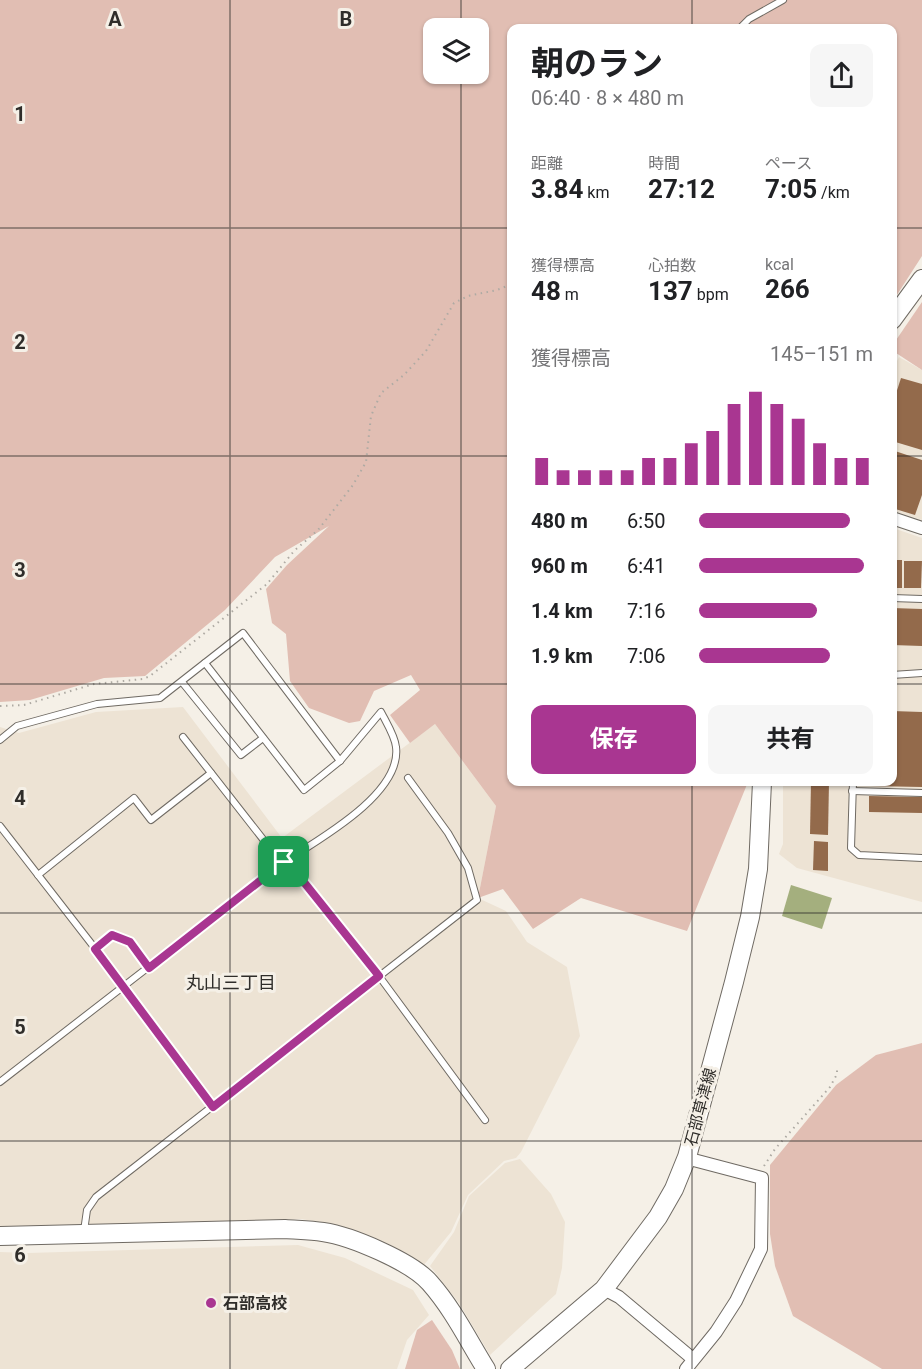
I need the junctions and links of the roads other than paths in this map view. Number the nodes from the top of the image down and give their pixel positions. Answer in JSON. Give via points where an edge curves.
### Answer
{"nodes":[{"id":1,"x":783,"y":0,"type":"edge"},
{"id":2,"x":744,"y":24,"type":"edge"},
{"id":3,"x":922,"y":279,"type":"edge"},
{"id":4,"x":897,"y":313,"type":"edge"},
{"id":5,"x":897,"y":520,"type":"edge"},
{"id":6,"x":922,"y":528,"type":"edge"},
{"id":7,"x":897,"y":598,"type":"edge"},
{"id":8,"x":922,"y":599,"type":"edge"},
{"id":9,"x":205,"y":663,"type":"junction"},
{"id":10,"x":922,"y":673,"type":"edge"},
{"id":11,"x":897,"y":675,"type":"edge"},
{"id":12,"x":182,"y":682,"type":"junction"},
{"id":13,"x":183,"y":737,"type":"dead end"},
{"id":14,"x":264,"y":738,"type":"junction"},
{"id":15,"x":0,"y":740,"type":"edge"},
{"id":16,"x":340,"y":761,"type":"junction"},
{"id":17,"x":212,"y":773,"type":"junction"},
{"id":18,"x":408,"y":778,"type":"dead end"},
{"id":19,"x":762,"y":786,"type":"edge"},
{"id":20,"x":853,"y":786,"type":"edge"},
{"id":21,"x":852,"y":791,"type":"junction"},
{"id":22,"x":922,"y":793,"type":"edge"},
{"id":23,"x":0,"y":826,"type":"edge"},
{"id":24,"x":922,"y":858,"type":"edge"},
{"id":25,"x":284,"y":862,"type":"junction"},
{"id":26,"x":38,"y":875,"type":"junction"},
{"id":27,"x":95,"y":949,"type":"junction"},
{"id":28,"x":149,"y":968,"type":"junction"},
{"id":29,"x":379,"y":976,"type":"junction"},
{"id":30,"x":125,"y":987,"type":"junction"},
{"id":31,"x":0,"y":1082,"type":"edge"},
{"id":32,"x":213,"y":1107,"type":"junction"},
{"id":33,"x":485,"y":1120,"type":"dead end"},
{"id":34,"x":686,"y":1158,"type":"junction"},
{"id":35,"x":84,"y":1235,"type":"junction"},
{"id":36,"x":0,"y":1236,"type":"edge"},
{"id":37,"x":604,"y":1289,"type":"junction"},
{"id":38,"x":689,"y":1364,"type":"edge"},
{"id":39,"x":486,"y":1369,"type":"edge"},
{"id":40,"x":510,"y":1369,"type":"edge"}],
"edges":[{"from":1,"to":2,"type":"lane"},
{"from":3,"to":4,"type":"main road"},
{"from":5,"to":6,"type":"street"},
{"from":7,"to":8,"type":"lane"},
{"from":9,"to":12,"type":"lane"},
{"from":9,"to":14,"type":"lane"},
{"from":9,"to":16,"type":"lane","via":[[243,633]]},
{"from":10,"to":11,"type":"lane"},
{"from":12,"to":14,"type":"lane","via":[[241,755]]},
{"from":12,"to":15,"type":"lane","via":[[160,698],[97,704],[17,726]]},
{"from":13,"to":17,"type":"lane"},
{"from":14,"to":16,"type":"lane","via":[[304,790]]},
{"from":16,"to":25,"type":"lane","via":[[381,712],[396,746],[393,770],[376,796]]},
{"from":17,"to":25,"type":"lane"},
{"from":17,"to":26,"type":"lane","via":[[151,820],[134,798]]},
{"from":18,"to":29,"type":"lane","via":[[468,868],[477,900]]},
{"from":19,"to":34,"type":"main road","name":"石部草津線","via":[[758,869],[750,917]]},
{"from":20,"to":21,"type":"lane"},
{"from":21,"to":22,"type":"lane"},
{"from":21,"to":24,"type":"lane","via":[[851,848],[859,855]]},
{"from":23,"to":26,"type":"lane"},
{"from":25,"to":28,"type":"lane"},
{"from":25,"to":29,"type":"lane"},
{"from":26,"to":27,"type":"lane"},
{"from":27,"to":28,"type":"lane","via":[[112,935],[130,942]]},
{"from":27,"to":30,"type":"lane"},
{"from":28,"to":30,"type":"lane"},
{"from":29,"to":32,"type":"lane"},
{"from":29,"to":33,"type":"lane"},
{"from":30,"to":31,"type":"lane"},
{"from":30,"to":32,"type":"lane"},
{"from":32,"to":35,"type":"lane","via":[[96,1197],[87,1210]]},
{"from":34,"to":37,"type":"main road","name":"石部草津線","via":[[658,1217]]},
{"from":34,"to":38,"type":"street","via":[[762,1178],[760,1249],[736,1301]]},
{"from":35,"to":36,"type":"main road"},
{"from":35,"to":39,"type":"main road","via":[[285,1229],[338,1235],[399,1261],[429,1281]]},
{"from":37,"to":38,"type":"street","via":[[619,1297]]},
{"from":37,"to":40,"type":"main road","name":"石部草津線"}]}
